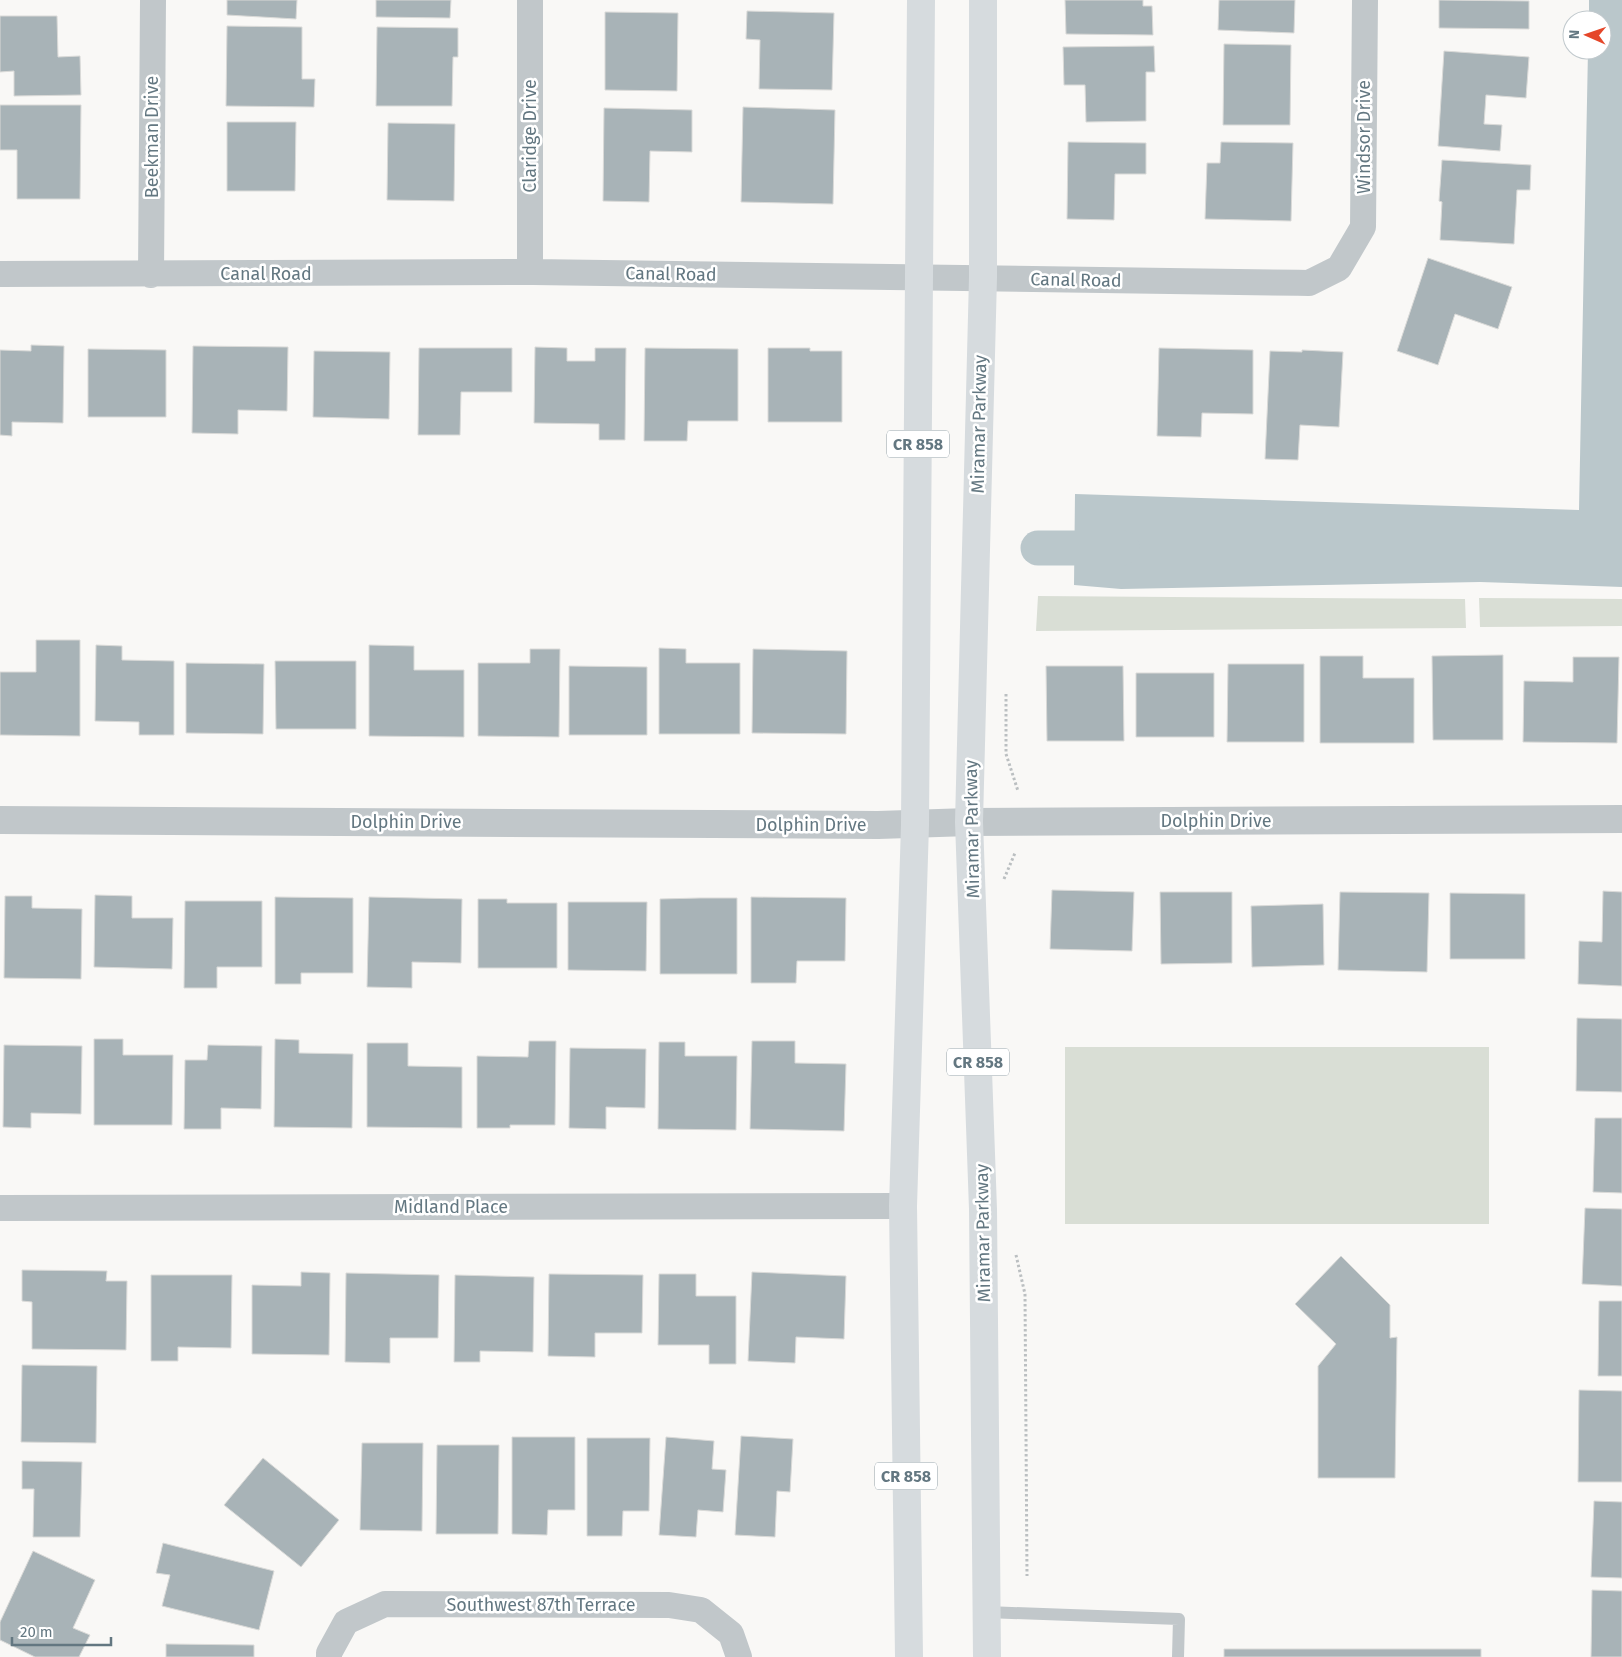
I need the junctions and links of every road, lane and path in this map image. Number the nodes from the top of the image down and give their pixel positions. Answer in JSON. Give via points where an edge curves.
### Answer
{"nodes":[{"id":1,"x":153,"y":0,"type":"edge"},
{"id":2,"x":530,"y":0,"type":"edge"},
{"id":3,"x":921,"y":0,"type":"edge"},
{"id":4,"x":983,"y":0,"type":"edge"},
{"id":5,"x":1365,"y":0,"type":"edge"},
{"id":6,"x":1339,"y":268,"type":"joint"},
{"id":7,"x":530,"y":272,"type":"junction"},
{"id":8,"x":0,"y":274,"type":"edge"},
{"id":9,"x":151,"y":275,"type":"junction"},
{"id":10,"x":920,"y":278,"type":"junction"},
{"id":11,"x":983,"y":278,"type":"junction"},
{"id":12,"x":1622,"y":819,"type":"edge"},
{"id":13,"x":0,"y":820,"type":"edge"},
{"id":14,"x":969,"y":822,"type":"junction"},
{"id":15,"x":1028,"y":822,"type":"junction"},
{"id":16,"x":915,"y":825,"type":"junction"},
{"id":17,"x":1004,"y":888,"type":"dead end"},
{"id":18,"x":903,"y":1206,"type":"junction"},
{"id":19,"x":0,"y":1208,"type":"edge"},
{"id":20,"x":1016,"y":1251,"type":"dead end"},
{"id":21,"x":1026,"y":1576,"type":"dead end"},
{"id":22,"x":987,"y":1612,"type":"junction"},
{"id":23,"x":735,"y":1646,"type":"edge"},
{"id":24,"x":329,"y":1657,"type":"edge"},
{"id":25,"x":909,"y":1657,"type":"edge"},
{"id":26,"x":987,"y":1657,"type":"edge"},
{"id":27,"x":1178,"y":1657,"type":"edge"}],
"edges":[{"from":1,"to":9,"type":"street","name":"Beekman Drive"},
{"from":2,"to":7,"type":"street","name":"Claridge Drive"},
{"from":3,"to":10,"type":"main road","number":"CR 858"},
{"from":4,"to":11,"type":"main road","name":"Miramar Parkway","number":"CR 858"},
{"from":5,"to":6,"type":"street","name":"Windsor Drive","via":[[1363,227]]},
{"from":6,"to":11,"type":"street","name":"Canal Road","via":[[1309,283]]},
{"from":7,"to":9,"type":"street","name":"Canal Road"},
{"from":7,"to":10,"type":"street","name":"Canal Road"},
{"from":8,"to":9,"type":"street","name":"Canal Road"},
{"from":10,"to":11,"type":"street","name":"Canal Road"},
{"from":10,"to":16,"type":"main road","number":"CR 858"},
{"from":11,"to":14,"type":"main road","name":"Miramar Parkway","number":"CR 858"},
{"from":12,"to":15,"type":"street","name":"Dolphin Drive"},
{"from":13,"to":16,"type":"street","name":"Dolphin Drive"},
{"from":14,"to":15,"type":"street","name":"Dolphin Drive"},
{"from":14,"to":16,"type":"street","name":"Dolphin Drive"},
{"from":14,"to":22,"type":"main road","name":"Miramar Parkway","number":"CR 858","via":[[984,1209]]},
{"from":15,"to":17,"type":"path","via":[[1004,878]]},
{"from":16,"to":18,"type":"main road","number":"CR 858"},
{"from":18,"to":19,"type":"street","name":"Midland Place"},
{"from":18,"to":25,"type":"main road","number":"CR 858"},
{"from":20,"to":21,"type":"path","via":[[1025,1294]]},
{"from":22,"to":26,"type":"main road","name":"Miramar Parkway","number":"CR 858"},
{"from":22,"to":27,"type":"lane","via":[[1179,1619]]},
{"from":23,"to":24,"type":"street","name":"Southwest 87th Terrace","via":[[701,1610],[669,1605],[385,1604],[346,1622]]}]}
